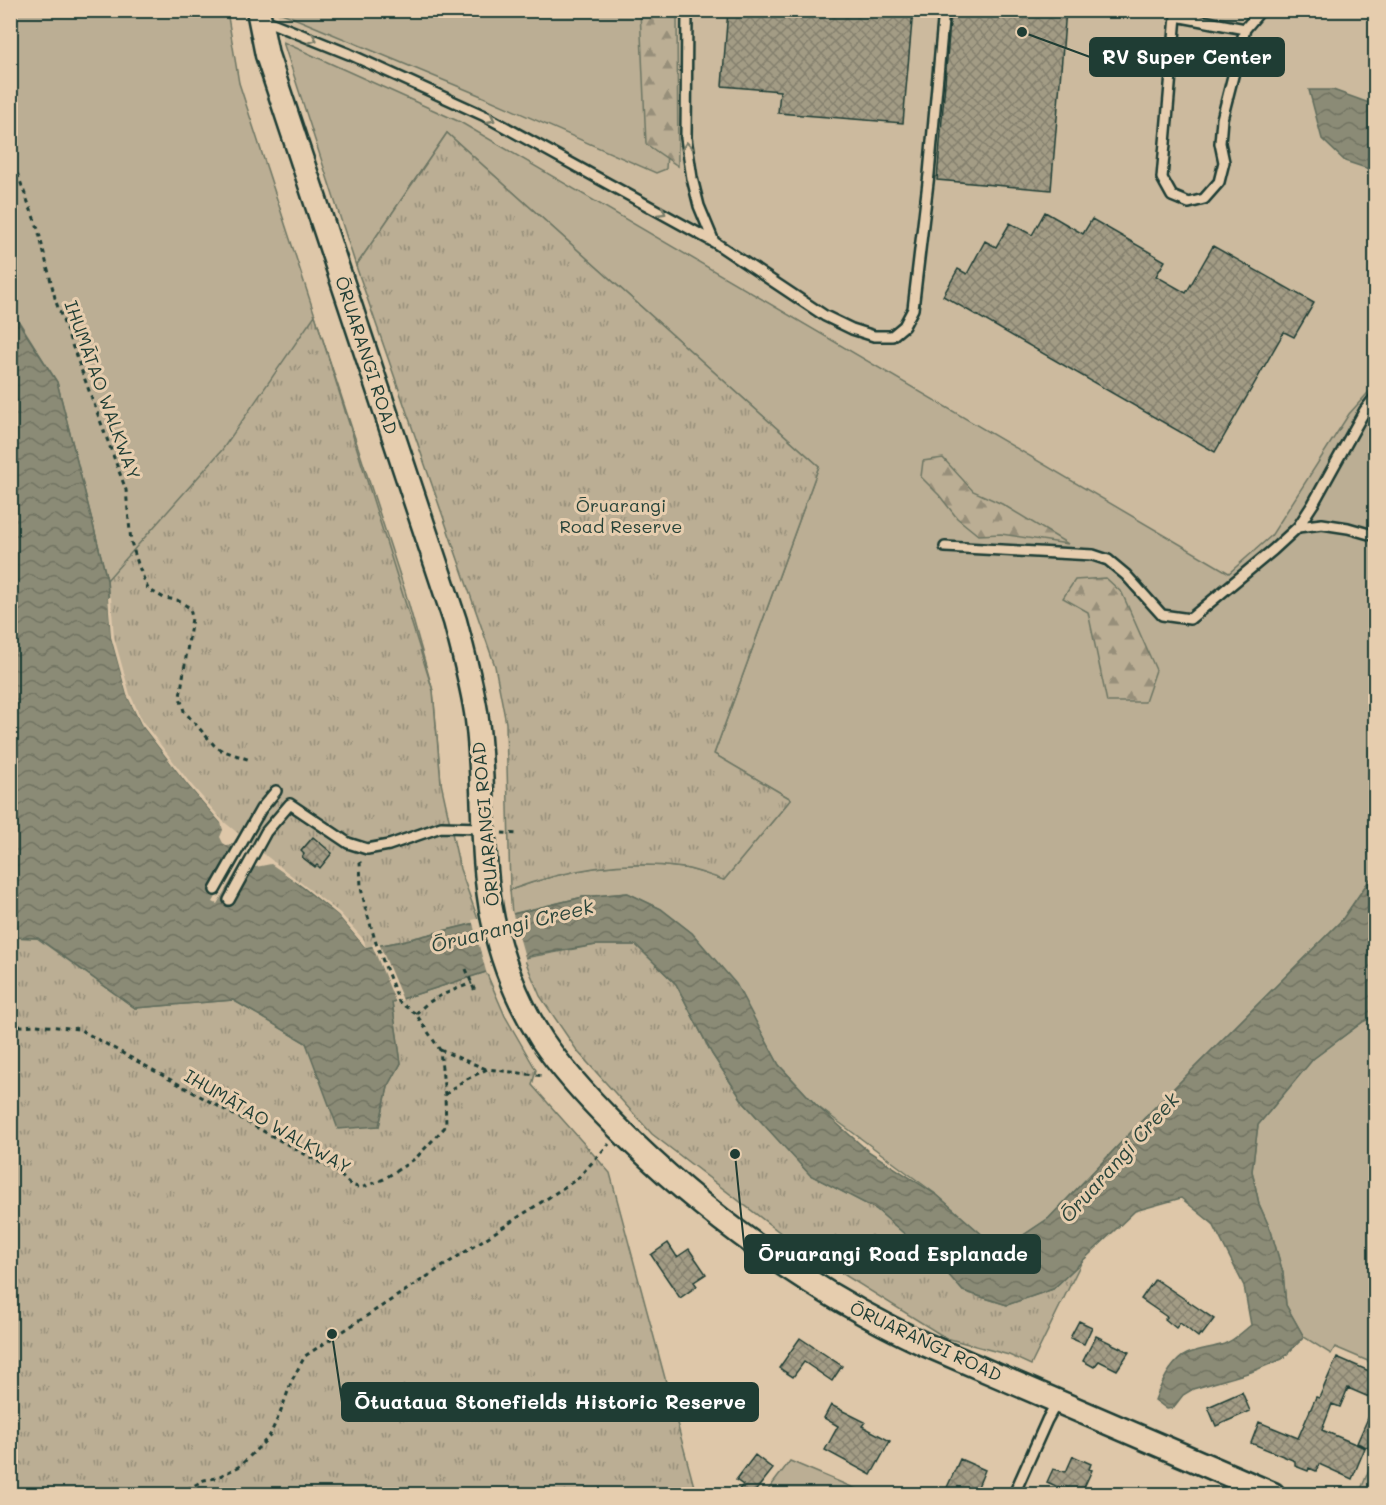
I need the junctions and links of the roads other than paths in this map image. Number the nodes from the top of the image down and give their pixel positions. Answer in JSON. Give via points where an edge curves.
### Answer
{"nodes":[{"id":1,"x":687,"y":10,"type":"edge"},
{"id":2,"x":944,"y":10,"type":"edge"},
{"id":3,"x":1261,"y":10,"type":"edge"},
{"id":4,"x":258,"y":14,"type":"edge"},
{"id":5,"x":1245,"y":30,"type":"junction"},
{"id":6,"x":714,"y":242,"type":"junction"},
{"id":7,"x":1376,"y":396,"type":"edge"},
{"id":8,"x":1298,"y":527,"type":"junction"},
{"id":9,"x":1376,"y":536,"type":"edge"},
{"id":10,"x":945,"y":547,"type":"dead end"},
{"id":11,"x":276,"y":791,"type":"dead end"},
{"id":12,"x":483,"y":828,"type":"junction"},
{"id":13,"x":215,"y":890,"type":"dead end"},
{"id":14,"x":229,"y":900,"type":"dead end"},
{"id":15,"x":1057,"y":1402,"type":"junction"},
{"id":16,"x":1014,"y":1494,"type":"edge"},
{"id":17,"x":1273,"y":1494,"type":"edge"}],
"edges":[{"from":6,"to":1,"type":"lane","one_way":true,"via":[[699,206],[686,138]]},
{"from":2,"to":6,"type":"lane","via":[[913,309],[904,326],[892,336],[874,336],[852,329],[825,316]]},
{"from":3,"to":5,"type":"lane"},
{"from":4,"to":6,"type":"lane","one_way":true,"via":[[485,116]]},
{"from":4,"to":12,"type":"street","name":"ŌRUARANGI ROAD","via":[[267,56],[455,621],[476,712]]},
{"from":5,"to":5,"type":"lane","via":[[1176,16],[1162,178],[1172,196],[1189,203],[1204,199],[1219,182],[1224,162],[1220,143],[1222,119]]},
{"from":7,"to":8,"type":"lane"},
{"from":8,"to":9,"type":"lane","via":[[1322,524]]},
{"from":8,"to":10,"type":"lane","via":[[1190,619],[1162,615],[1126,575],[1093,555]]},
{"from":11,"to":13,"type":"lane","via":[[261,808]]},
{"from":12,"to":14,"type":"lane","via":[[441,827],[373,849],[355,847],[290,804],[266,832]]},
{"from":12,"to":15,"type":"street","name":"ŌRUARANGI ROAD","via":[[489,900],[500,948],[525,1010],[566,1072],[643,1153],[786,1266],[856,1310]]},
{"from":15,"to":16,"type":"lane"},
{"from":15,"to":17,"type":"street","name":"ŌRUARANGI ROAD"}]}
